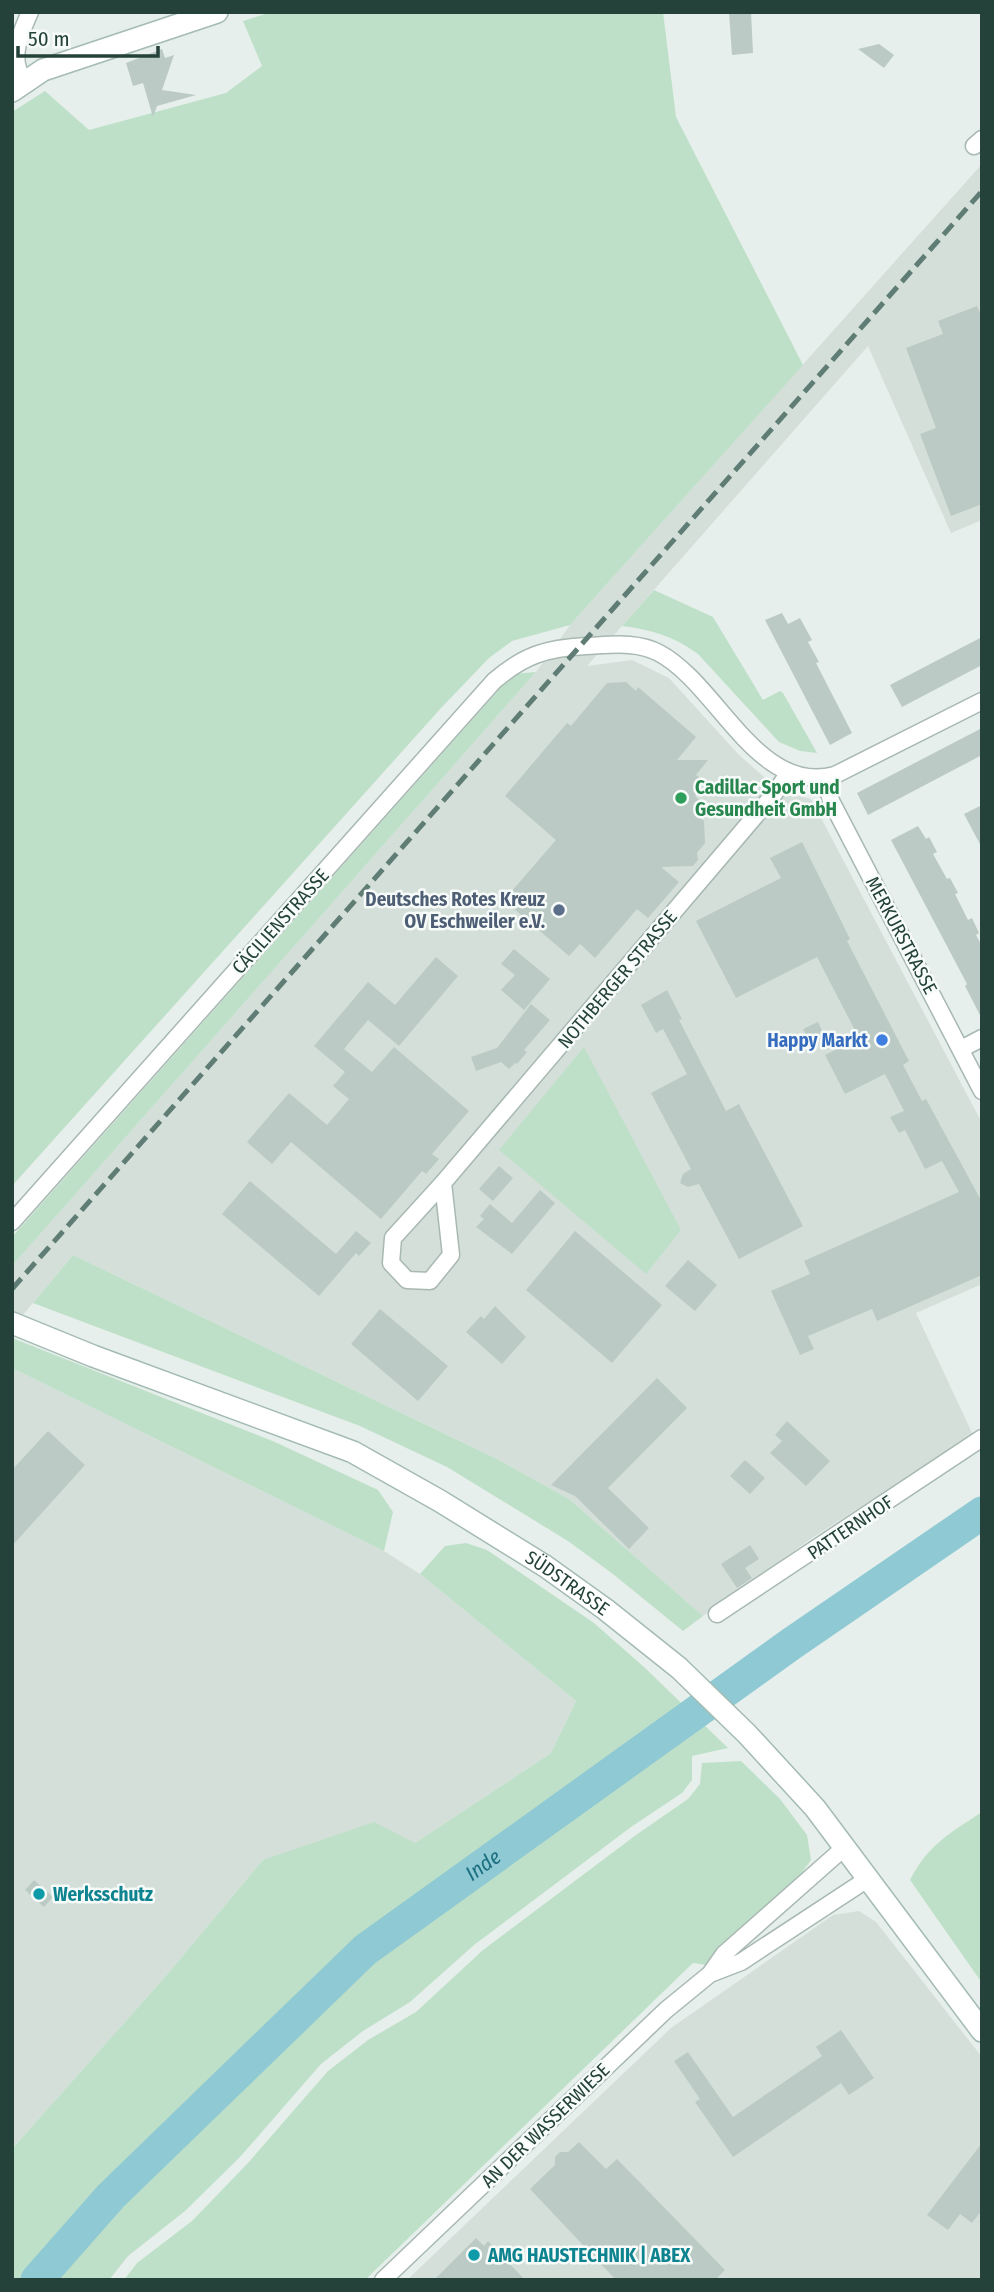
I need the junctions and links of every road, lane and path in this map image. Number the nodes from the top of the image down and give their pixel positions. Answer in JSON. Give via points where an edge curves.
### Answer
{"nodes":[{"id":1,"x":30,"y":12,"type":"edge"},
{"id":2,"x":218,"y":12,"type":"edge"},
{"id":3,"x":19,"y":86,"type":"edge"},
{"id":4,"x":982,"y":701,"type":"edge"},
{"id":5,"x":788,"y":774,"type":"junction"},
{"id":6,"x":825,"y":778,"type":"junction"},
{"id":7,"x":982,"y":1038,"type":"edge"},
{"id":8,"x":961,"y":1049,"type":"junction"},
{"id":9,"x":982,"y":1091,"type":"edge"},
{"id":10,"x":443,"y":1183,"type":"junction"},
{"id":11,"x":12,"y":1223,"type":"edge"},
{"id":12,"x":18,"y":1326,"type":"edge"},
{"id":13,"x":982,"y":1438,"type":"edge"},
{"id":14,"x":717,"y":1614,"type":"dead end"},
{"id":15,"x":845,"y":1847,"type":"junction"},
{"id":16,"x":869,"y":1878,"type":"junction"},
{"id":17,"x":710,"y":1974,"type":"junction"},
{"id":18,"x":982,"y":2031,"type":"edge"},
{"id":19,"x":394,"y":2276,"type":"edge"}],
"edges":[{"from":1,"to":3,"type":"street","via":[[16,56]]},
{"from":2,"to":3,"type":"main road","via":[[43,70]]},
{"from":4,"to":6,"type":"street"},
{"from":5,"to":6,"type":"street"},
{"from":5,"to":10,"type":"street","name":"NOTHBERGER STRASSE"},
{"from":5,"to":11,"type":"street","name":"CÄCILIENSTRASSE","via":[[762,755],[681,669],[659,653],[629,644],[567,647],[535,653],[511,666]]},
{"from":6,"to":8,"type":"street","name":"MERKURSTRASSE","via":[[831,801]]},
{"from":7,"to":8,"type":"street"},
{"from":8,"to":9,"type":"street","name":"MERKURSTRASSE"},
{"from":10,"to":10,"type":"street","name":"NOTHBERGER STRASSE","via":[[393,1238],[391,1263],[407,1280],[430,1281],[451,1255]]},
{"from":12,"to":15,"type":"main road","name":"SÜDSTRASSE","via":[[353,1452],[545,1566],[679,1668],[747,1734]]},
{"from":13,"to":14,"type":"street","name":"PATTERNHOF"},
{"from":15,"to":16,"type":"main road","name":"SÜDSTRASSE"},
{"from":15,"to":17,"type":"street","name":"AN DER WASSERWIESE","via":[[724,1954]]},
{"from":16,"to":17,"type":"street","name":"AN DER WASSERWIESE","via":[[741,1962]]},
{"from":16,"to":18,"type":"main road","name":"SÜDSTRASSE"},
{"from":17,"to":19,"type":"street","name":"AN DER WASSERWIESE","via":[[666,2010]]}]}
